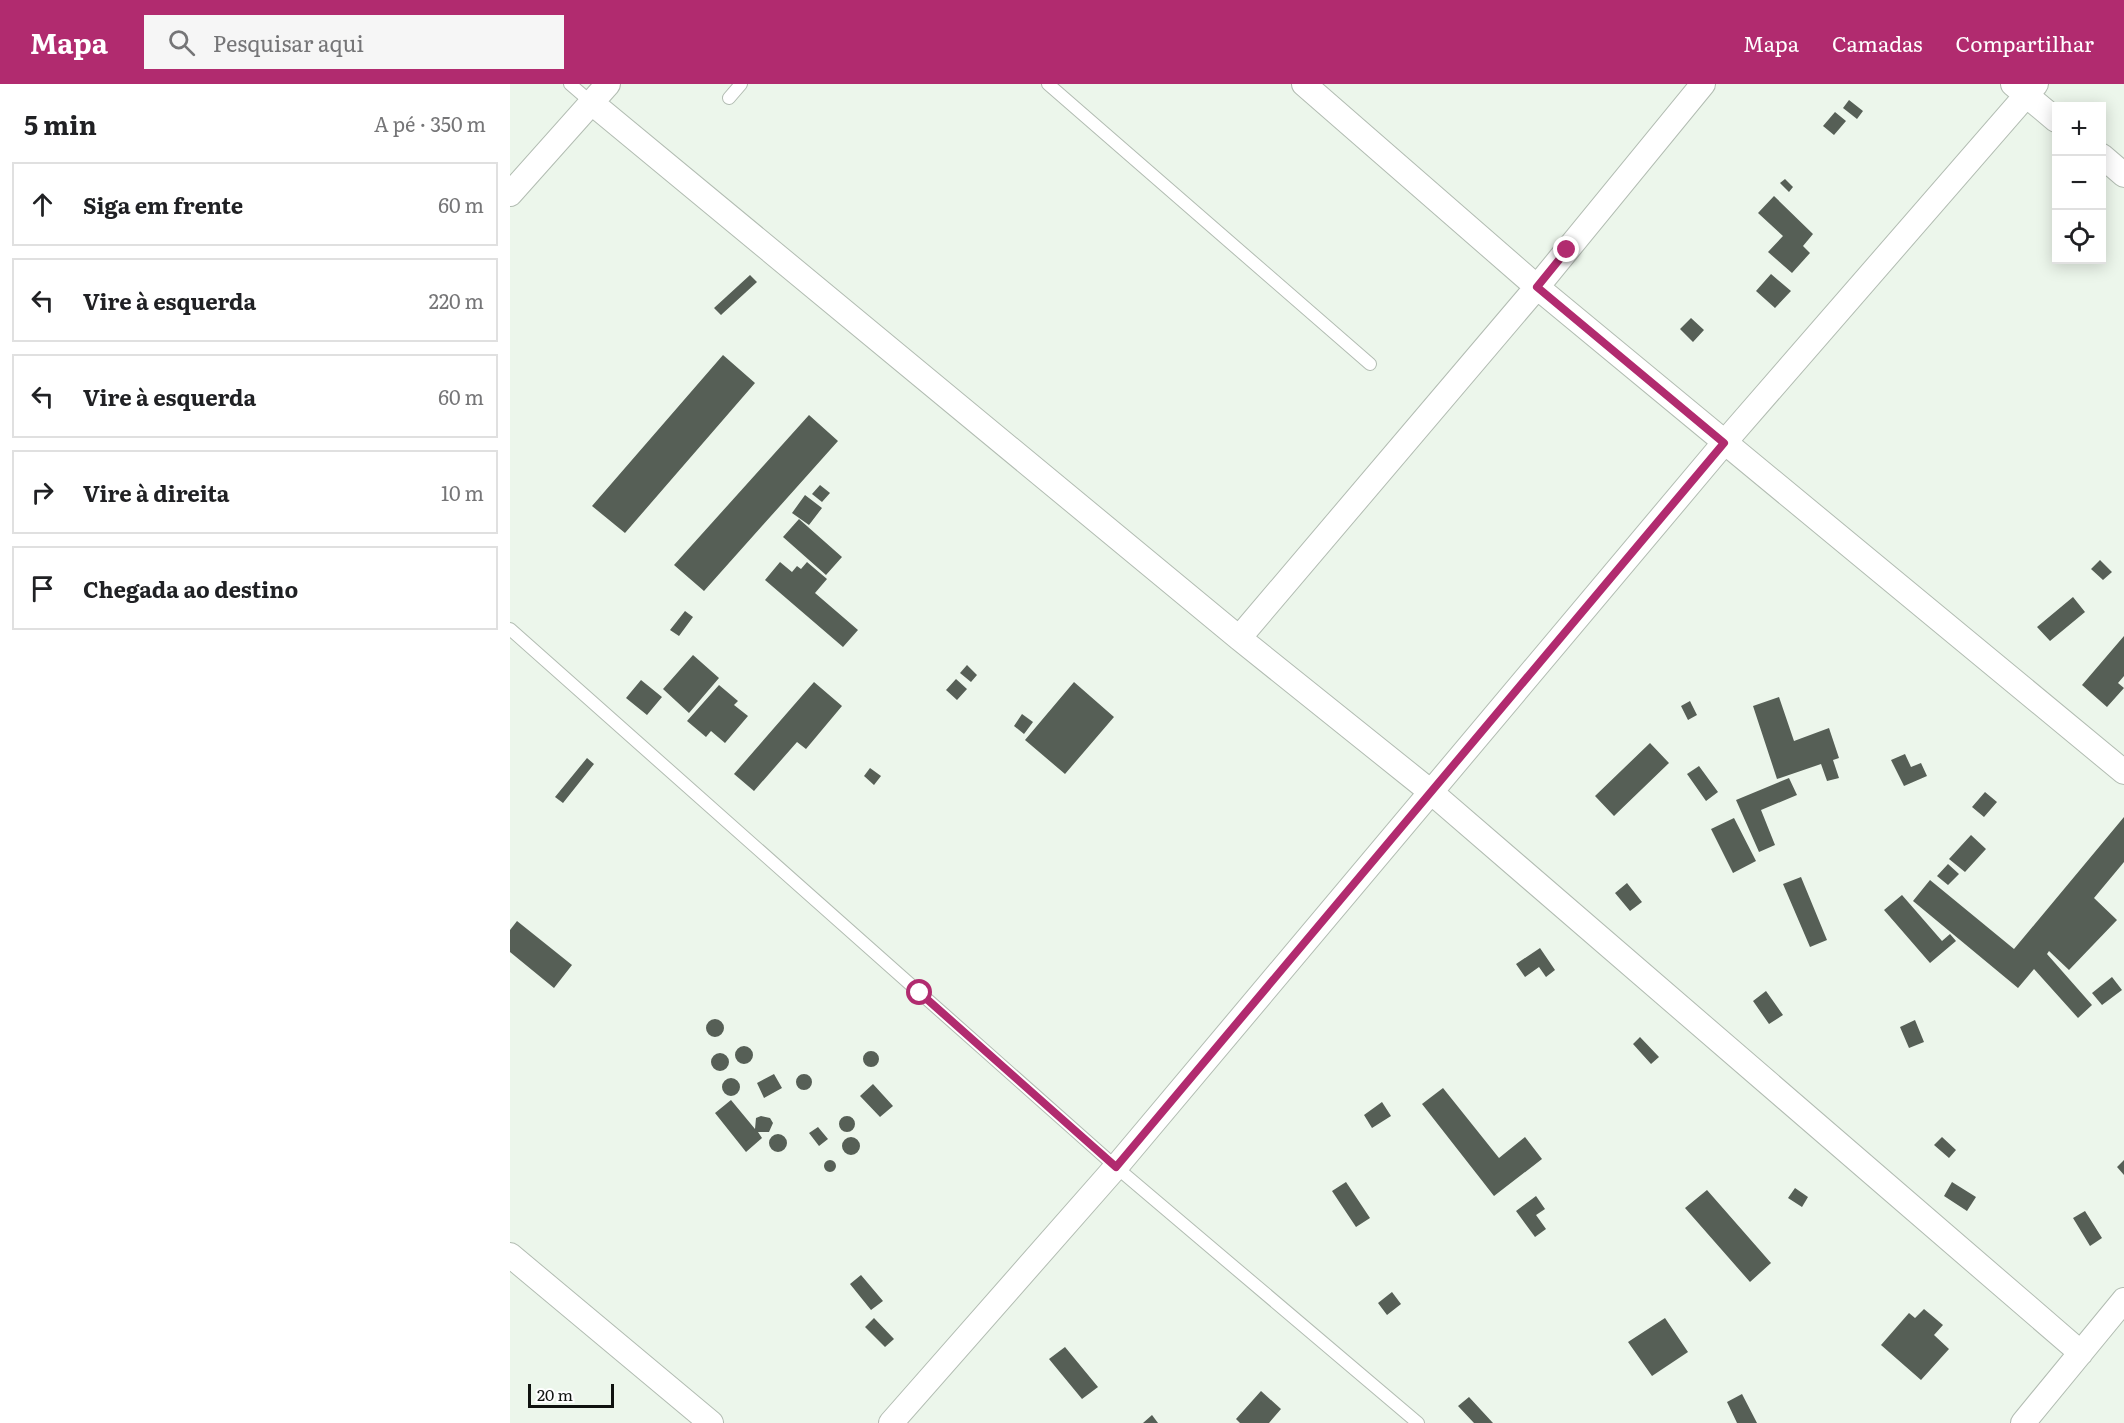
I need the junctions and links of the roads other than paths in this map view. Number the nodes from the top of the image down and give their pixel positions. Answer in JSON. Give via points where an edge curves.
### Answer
{"nodes":[{"id":1,"x":570,"y":84,"type":"edge"},
{"id":2,"x":608,"y":84,"type":"edge"},
{"id":3,"x":741,"y":84,"type":"edge"},
{"id":4,"x":1048,"y":84,"type":"edge"},
{"id":5,"x":1304,"y":84,"type":"edge"},
{"id":6,"x":1703,"y":84,"type":"edge"},
{"id":7,"x":2025,"y":88,"type":"edge"},
{"id":8,"x":729,"y":98,"type":"dead end"},
{"id":9,"x":592,"y":103,"type":"junction"},
{"id":10,"x":2052,"y":116,"type":"edge"},
{"id":11,"x":2106,"y":159,"type":"edge"},
{"id":12,"x":2124,"y":175,"type":"edge"},
{"id":13,"x":510,"y":194,"type":"edge"},
{"id":14,"x":1537,"y":287,"type":"junction"},
{"id":15,"x":1370,"y":364,"type":"dead end"},
{"id":16,"x":1724,"y":443,"type":"junction"},
{"id":17,"x":510,"y":629,"type":"edge"},
{"id":18,"x":1239,"y":638,"type":"junction"},
{"id":19,"x":2124,"y":772,"type":"edge"},
{"id":20,"x":1431,"y":792,"type":"junction"},
{"id":21,"x":1116,"y":1167,"type":"junction"},
{"id":22,"x":510,"y":1255,"type":"edge"},
{"id":23,"x":2124,"y":1300,"type":"edge"},
{"id":24,"x":2081,"y":1353,"type":"junction"},
{"id":25,"x":711,"y":1423,"type":"edge"},
{"id":26,"x":891,"y":1423,"type":"edge"},
{"id":27,"x":1418,"y":1423,"type":"edge"},
{"id":28,"x":2023,"y":1423,"type":"edge"}],
"edges":[{"from":1,"to":9,"type":"lane"},
{"from":2,"to":9,"type":"street"},
{"from":3,"to":8,"type":"lane"},
{"from":4,"to":15,"type":"lane"},
{"from":5,"to":14,"type":"street"},
{"from":6,"to":14,"type":"street"},
{"from":7,"to":10,"type":"street"},
{"from":7,"to":16,"type":"street"},
{"from":9,"to":13,"type":"street"},
{"from":9,"to":18,"type":"street"},
{"from":11,"to":12,"type":"street"},
{"from":14,"to":16,"type":"street"},
{"from":14,"to":18,"type":"street"},
{"from":16,"to":19,"type":"street"},
{"from":16,"to":20,"type":"street"},
{"from":17,"to":21,"type":"lane"},
{"from":18,"to":20,"type":"street"},
{"from":20,"to":21,"type":"street"},
{"from":20,"to":24,"type":"street"},
{"from":21,"to":26,"type":"street"},
{"from":21,"to":27,"type":"lane"},
{"from":22,"to":25,"type":"street"},
{"from":23,"to":24,"type":"street"},
{"from":24,"to":28,"type":"street"}]}
